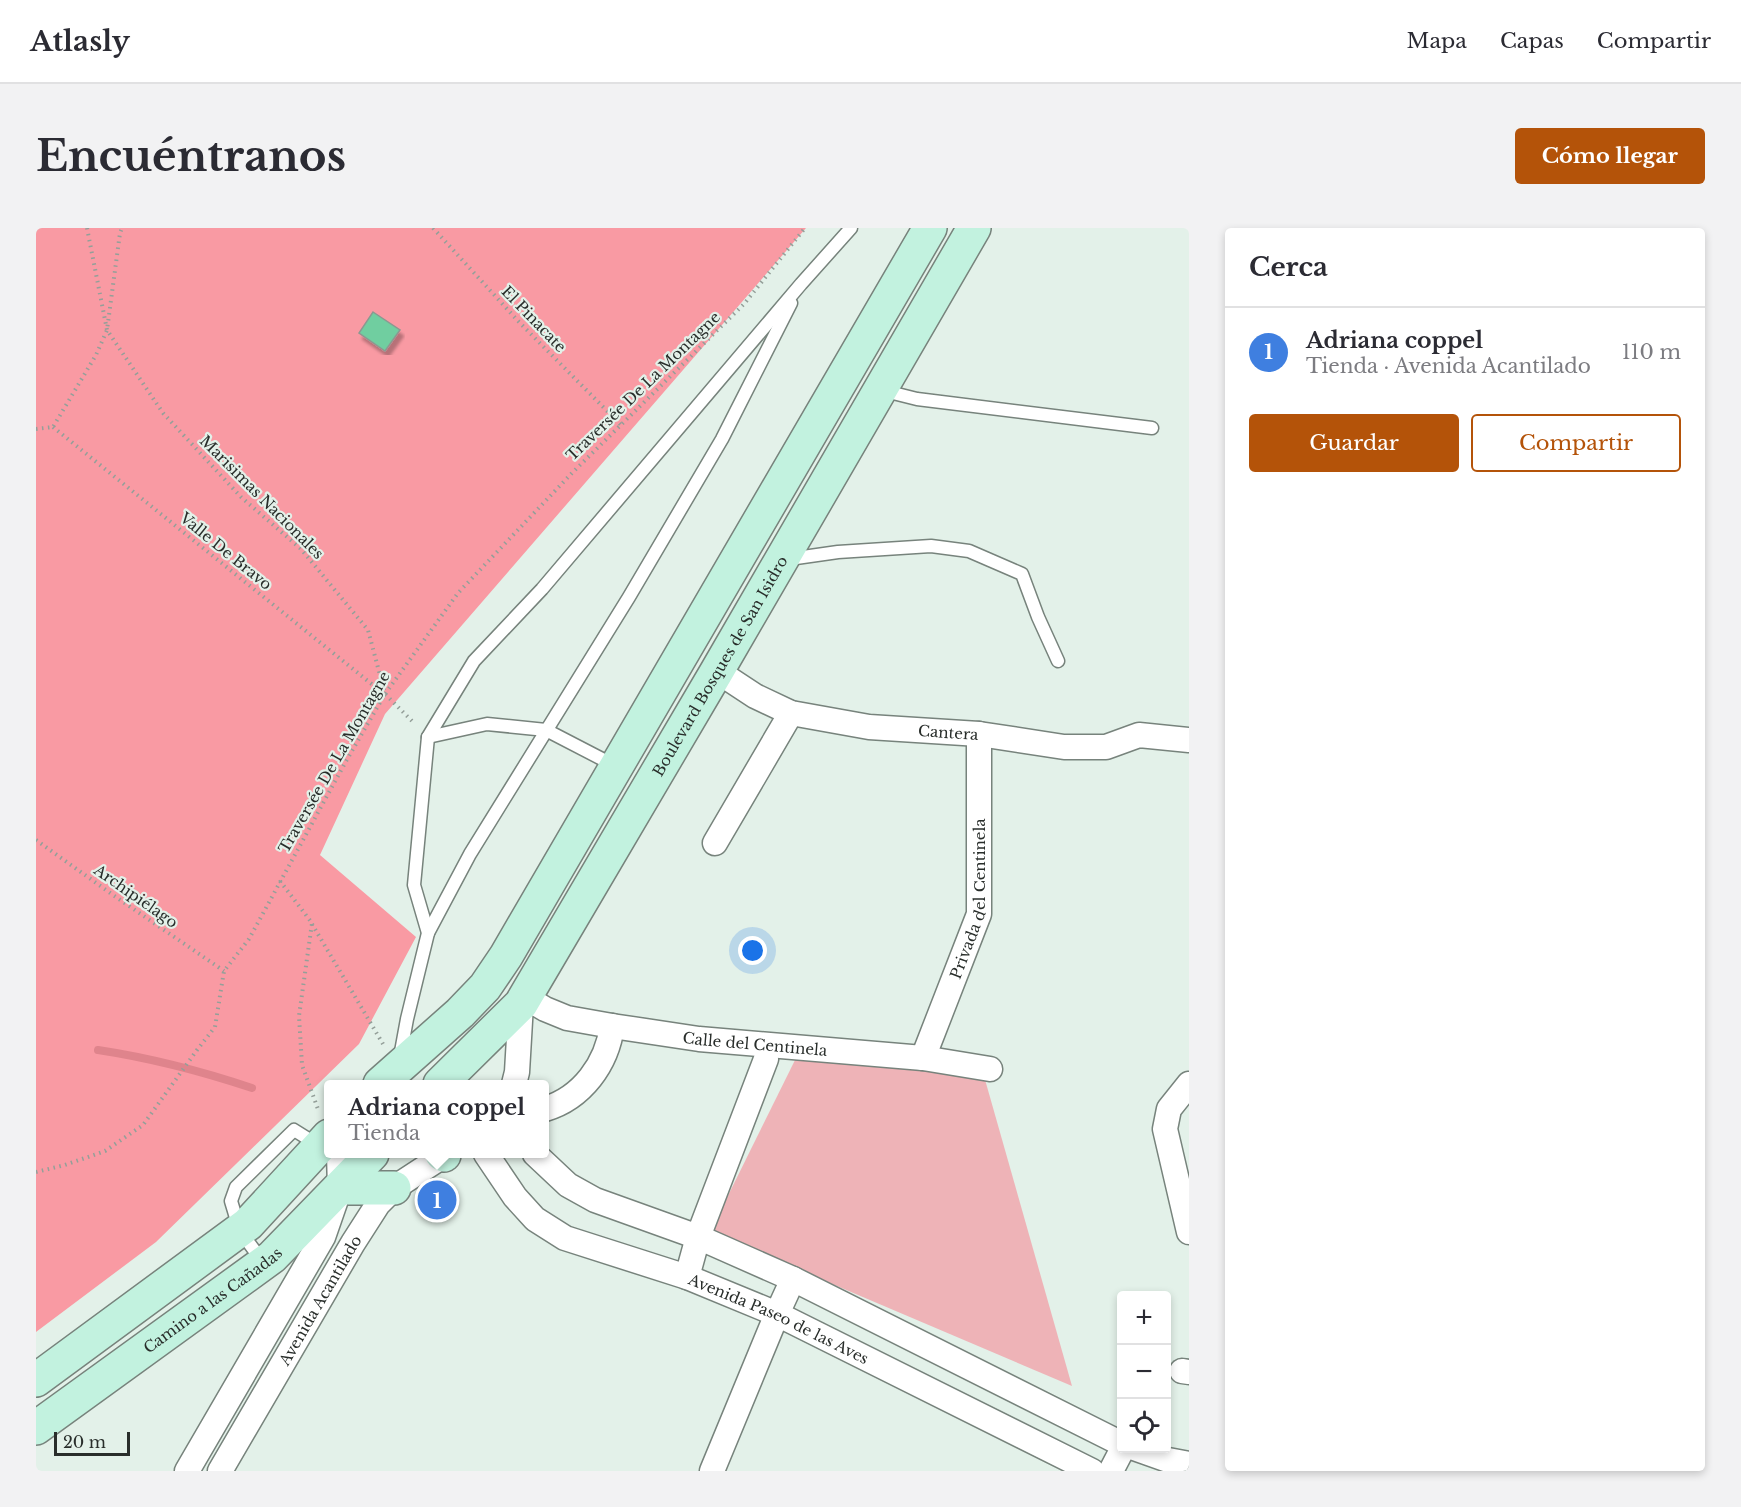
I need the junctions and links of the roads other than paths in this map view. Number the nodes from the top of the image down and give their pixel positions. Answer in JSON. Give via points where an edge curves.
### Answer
{"nodes":[{"id":1,"x":851,"y":228,"type":"edge"},
{"id":2,"x":930,"y":228,"type":"edge"},
{"id":3,"x":974,"y":228,"type":"edge"},
{"id":4,"x":801,"y":284,"type":"junction"},
{"id":5,"x":880,"y":390,"type":"junction"},
{"id":6,"x":1152,"y":428,"type":"dead end"},
{"id":7,"x":782,"y":560,"type":"junction"},
{"id":8,"x":1058,"y":661,"type":"dead end"},
{"id":9,"x":717,"y":671,"type":"junction"},
{"id":10,"x":791,"y":713,"type":"junction"},
{"id":11,"x":546,"y":730,"type":"junction"},
{"id":12,"x":978,"y":734,"type":"junction"},
{"id":13,"x":428,"y":737,"type":"junction"},
{"id":14,"x":1189,"y":740,"type":"edge"},
{"id":15,"x":614,"y":770,"type":"junction"},
{"id":16,"x":716,"y":843,"type":"dead end"},
{"id":17,"x":428,"y":933,"type":"junction"},
{"id":18,"x":523,"y":1001,"type":"junction"},
{"id":19,"x":612,"y":1026,"type":"junction"},
{"id":20,"x":923,"y":1058,"type":"junction"},
{"id":21,"x":766,"y":1059,"type":"dead end"},
{"id":22,"x":990,"y":1069,"type":"dead end"},
{"id":23,"x":393,"y":1079,"type":"edge"},
{"id":24,"x":444,"y":1080,"type":"edge"},
{"id":25,"x":515,"y":1080,"type":"edge"},
{"id":26,"x":1189,"y":1084,"type":"edge"},
{"id":27,"x":549,"y":1108,"type":"edge"},
{"id":28,"x":324,"y":1148,"type":"edge"},
{"id":29,"x":333,"y":1158,"type":"edge"},
{"id":30,"x":368,"y":1158,"type":"edge"},
{"id":31,"x":438,"y":1158,"type":"edge"},
{"id":32,"x":489,"y":1158,"type":"edge"},
{"id":33,"x":539,"y":1158,"type":"edge"},
{"id":34,"x":340,"y":1188,"type":"junction"},
{"id":35,"x":394,"y":1188,"type":"junction"},
{"id":36,"x":240,"y":1231,"type":"junction"},
{"id":37,"x":1189,"y":1232,"type":"edge"},
{"id":38,"x":698,"y":1237,"type":"junction"},
{"id":39,"x":264,"y":1263,"type":"junction"},
{"id":40,"x":687,"y":1277,"type":"junction"},
{"id":41,"x":793,"y":1279,"type":"junction"},
{"id":42,"x":777,"y":1314,"type":"junction"},
{"id":43,"x":930,"y":1347,"type":"junction"},
{"id":44,"x":36,"y":1380,"type":"edge"},
{"id":45,"x":912,"y":1381,"type":"junction"},
{"id":46,"x":36,"y":1428,"type":"edge"},
{"id":47,"x":1117,"y":1441,"type":"edge"},
{"id":48,"x":1121,"y":1453,"type":"edge"},
{"id":49,"x":1146,"y":1453,"type":"edge"},
{"id":50,"x":1189,"y":1464,"type":"edge"},
{"id":51,"x":188,"y":1471,"type":"edge"},
{"id":52,"x":220,"y":1471,"type":"edge"},
{"id":53,"x":712,"y":1471,"type":"edge"},
{"id":54,"x":1092,"y":1471,"type":"edge"},
{"id":55,"x":1111,"y":1471,"type":"edge"}],
"edges":[{"from":1,"to":4,"type":"lane"},
{"from":2,"to":15,"type":"main road"},
{"from":3,"to":5,"type":"main road","name":"Boulevard Bosques de San Isidro"},
{"from":4,"to":11,"type":"lane","via":[[722,439]]},
{"from":4,"to":13,"type":"lane","via":[[542,589],[474,661]]},
{"from":5,"to":6,"type":"lane","via":[[917,399]]},
{"from":5,"to":7,"type":"main road","name":"Boulevard Bosques de San Isidro"},
{"from":7,"to":8,"type":"lane","via":[[931,546],[969,551],[1022,574]]},
{"from":7,"to":9,"type":"main road","name":"Boulevard Bosques de San Isidro"},
{"from":9,"to":10,"type":"street","name":"Cantera"},
{"from":9,"to":18,"type":"main road","name":"Boulevard Bosques de San Isidro"},
{"from":10,"to":12,"type":"street","name":"Cantera","via":[[869,728]]},
{"from":10,"to":16,"type":"street"},
{"from":11,"to":13,"type":"lane","via":[[487,724]]},
{"from":11,"to":15,"type":"lane","via":[[602,759]]},
{"from":11,"to":17,"type":"lane","via":[[470,854]]},
{"from":12,"to":14,"type":"street","name":"Cantera","via":[[1064,747],[1106,747],[1139,735]]},
{"from":12,"to":20,"type":"street","name":"Privada del Centinela","via":[[979,914]]},
{"from":13,"to":17,"type":"lane","via":[[414,885]]},
{"from":15,"to":23,"type":"main road","via":[[485,987]]},
{"from":17,"to":23,"type":"lane"},
{"from":18,"to":19,"type":"street","name":"Calle del Centinela","via":[[567,1018]]},
{"from":18,"to":24,"type":"main road","name":"Boulevard Bosques de San Isidro"},
{"from":18,"to":25,"type":"street"},
{"from":19,"to":20,"type":"street","name":"Calle del Centinela","via":[[699,1039]]},
{"from":19,"to":27,"type":"street","via":[[610,1042],[598,1068],[580,1090]]},
{"from":20,"to":22,"type":"street","name":"Calle del Centinela"},
{"from":21,"to":38,"type":"street"},
{"from":26,"to":37,"type":"street","via":[[1168,1109],[1165,1129]]},
{"from":28,"to":36,"type":"main road"},
{"from":29,"to":34,"type":"street","name":"Avenida Acantilado"},
{"from":30,"to":34,"type":"main road","name":"Camino a las Cañadas"},
{"from":31,"to":35,"type":"street","name":"Avenida Acantilado"},
{"from":32,"to":40,"type":"street","name":"Avenida Paseo de las Aves","via":[[535,1219],[565,1238]]},
{"from":33,"to":38,"type":"street","via":[[568,1185],[595,1200]]},
{"from":34,"to":35,"type":"main road"},
{"from":34,"to":39,"type":"main road","name":"Camino a las Cañadas"},
{"from":34,"to":51,"type":"street","name":"Avenida Acantilado","via":[[323,1237]]},
{"from":35,"to":52,"type":"street","name":"Avenida Acantilado","via":[[378,1204],[353,1243]]},
{"from":36,"to":39,"type":"lane"},
{"from":36,"to":44,"type":"main road"},
{"from":38,"to":40,"type":"street"},
{"from":38,"to":41,"type":"street"},
{"from":39,"to":46,"type":"main road","name":"Camino a las Cañadas"},
{"from":40,"to":42,"type":"street","name":"Avenida Paseo de las Aves"},
{"from":41,"to":42,"type":"street"},
{"from":41,"to":43,"type":"street"},
{"from":42,"to":45,"type":"street","name":"Avenida Paseo de las Aves"},
{"from":42,"to":53,"type":"street"},
{"from":43,"to":45,"type":"street"},
{"from":43,"to":47,"type":"street"},
{"from":45,"to":54,"type":"street","name":"Avenida Paseo de las Aves"},
{"from":48,"to":55,"type":"street"},
{"from":49,"to":50,"type":"street"}]}
